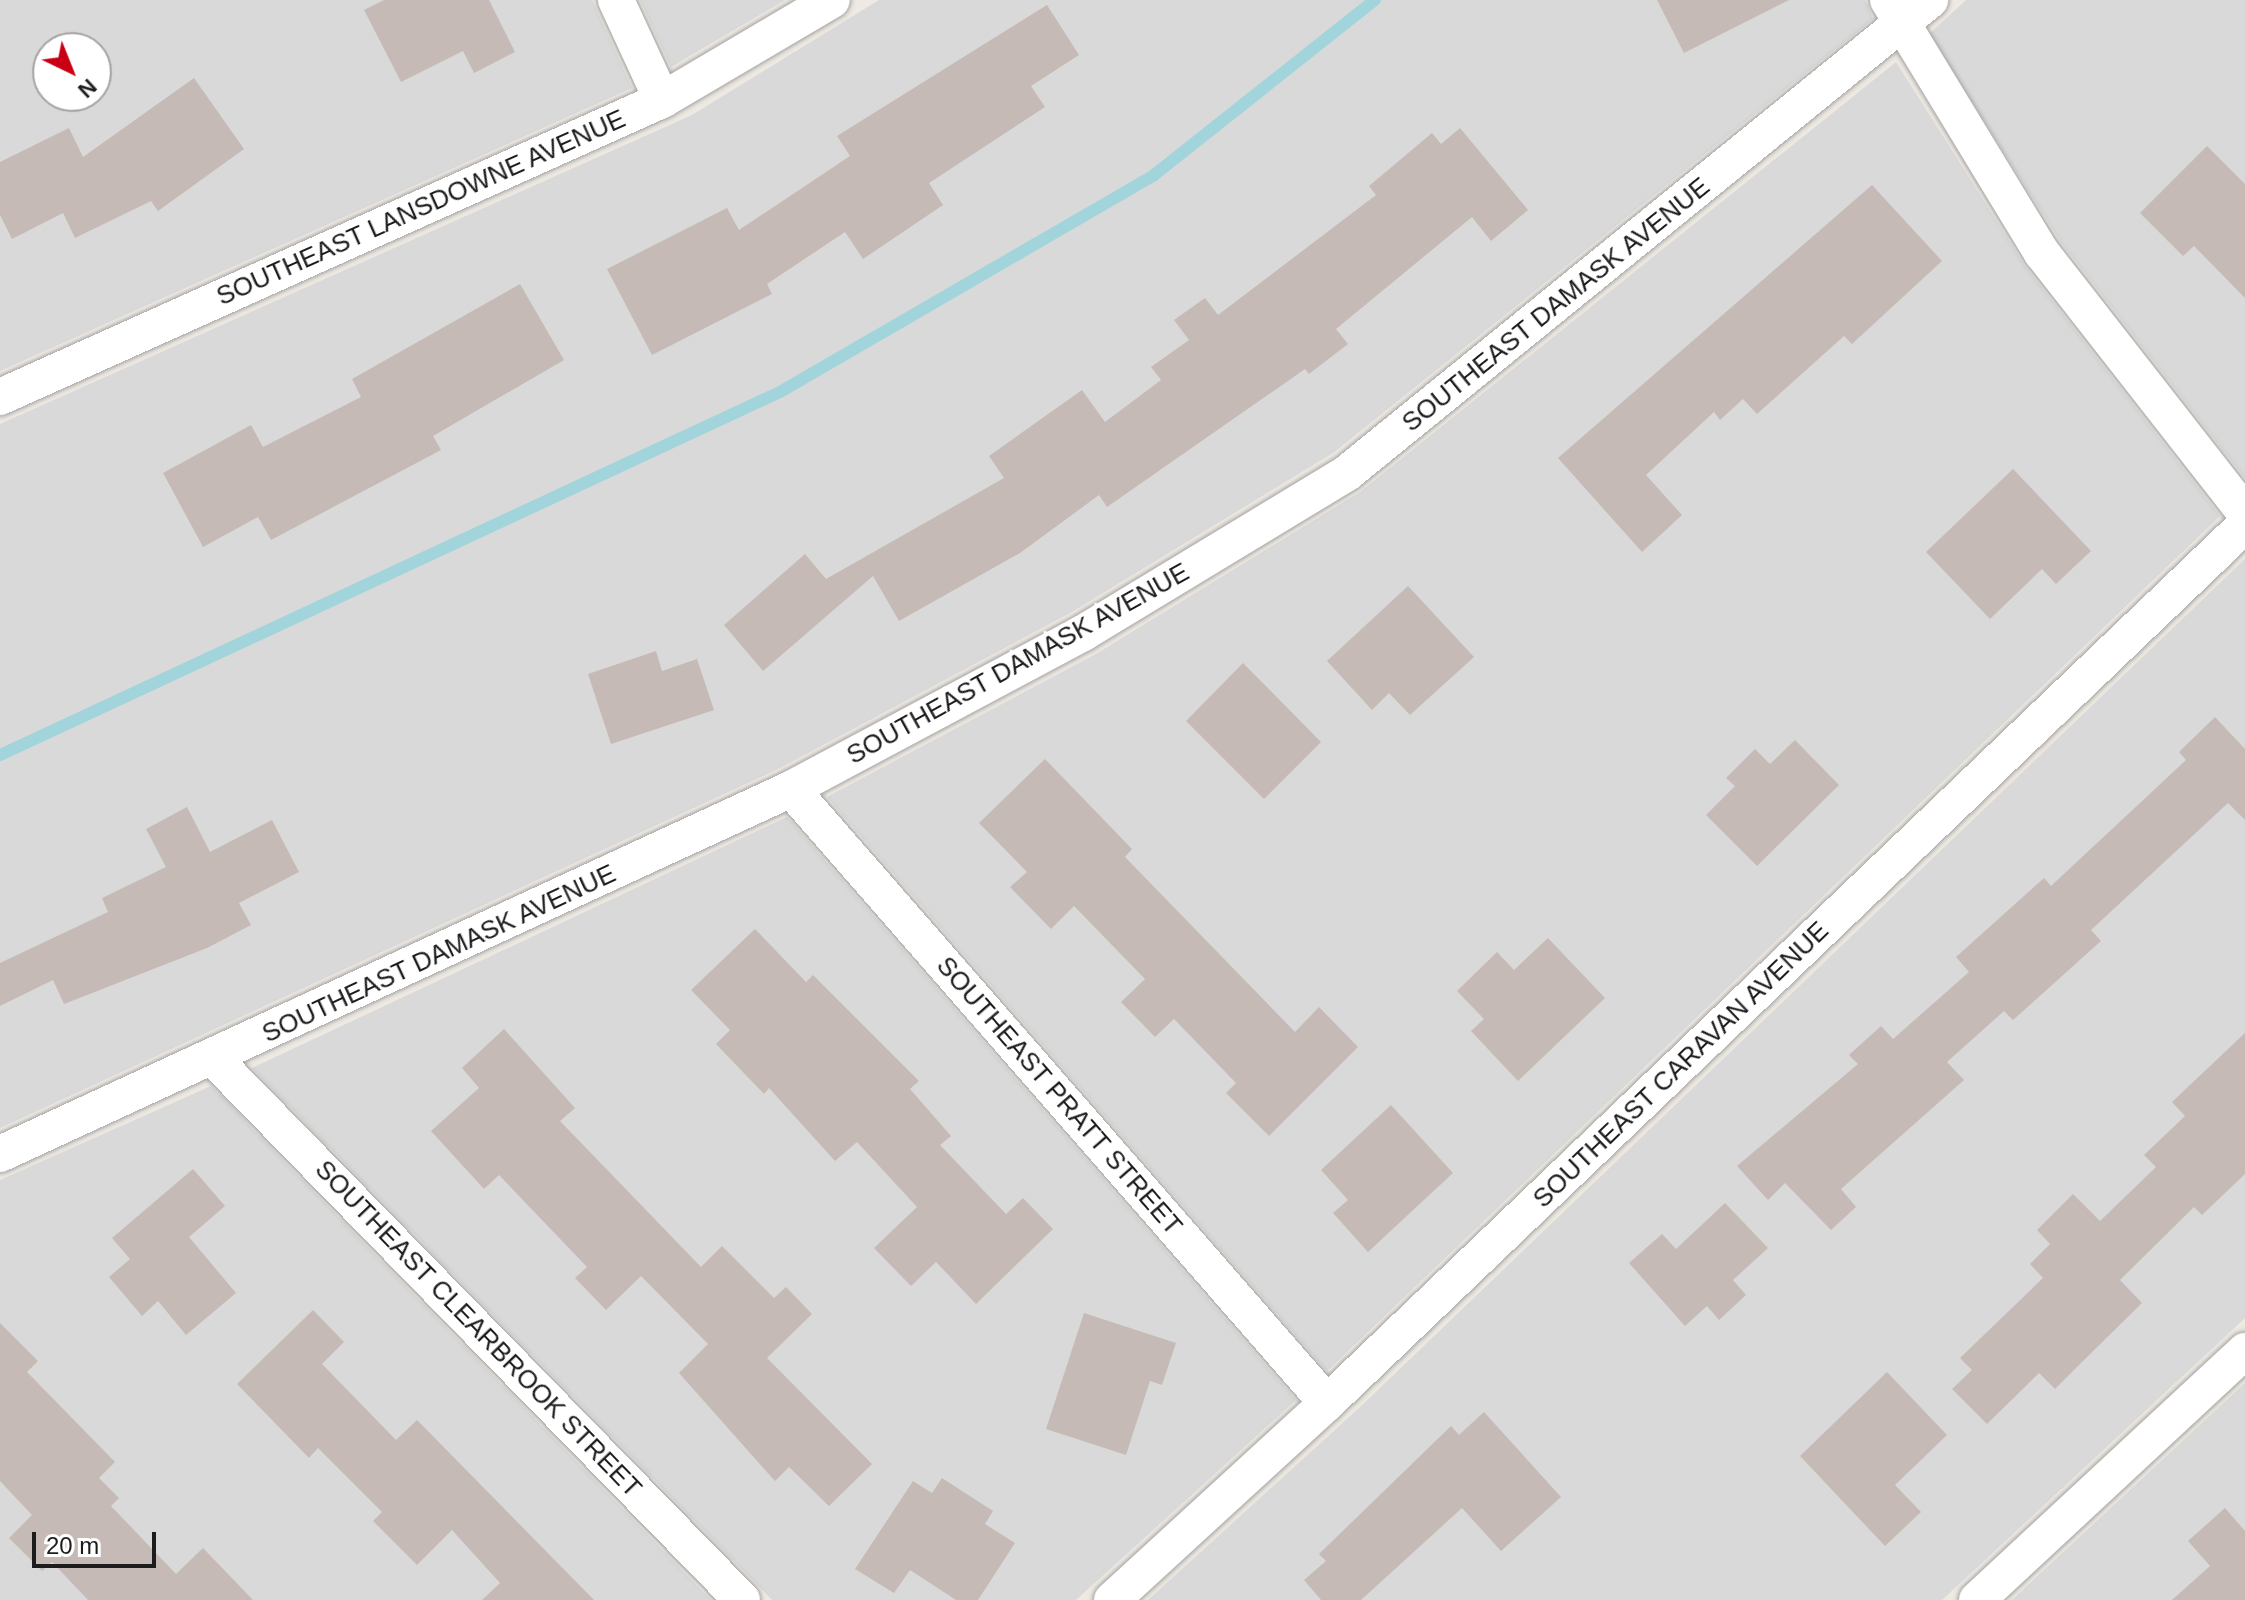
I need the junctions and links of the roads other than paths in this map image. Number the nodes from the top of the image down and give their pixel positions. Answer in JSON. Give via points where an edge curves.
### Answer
{"nodes":[{"id":1,"x":616,"y":0,"type":"edge"},
{"id":2,"x":832,"y":0,"type":"edge"},
{"id":3,"x":1930,"y":0,"type":"edge"},
{"id":4,"x":1894,"y":14,"type":"edge"},
{"id":5,"x":662,"y":100,"type":"junction"},
{"id":6,"x":0,"y":397,"type":"edge"},
{"id":7,"x":2245,"y":513,"type":"edge"},
{"id":8,"x":2245,"y":525,"type":"edge"},
{"id":9,"x":791,"y":789,"type":"junction"},
{"id":10,"x":214,"y":1059,"type":"junction"},
{"id":11,"x":0,"y":1154,"type":"edge"},
{"id":12,"x":2245,"y":1351,"type":"edge"},
{"id":13,"x":1327,"y":1403,"type":"junction"},
{"id":14,"x":742,"y":1600,"type":"edge"},
{"id":15,"x":1112,"y":1600,"type":"edge"},
{"id":16,"x":1977,"y":1600,"type":"edge"}],
"edges":[{"from":1,"to":5,"type":"street"},
{"from":2,"to":5,"type":"street","name":"SOUTHEAST LANSDOWNE AVENUE"},
{"from":3,"to":4,"type":"street","name":"SOUTHEAST DAMASK AVENUE"},
{"from":4,"to":7,"type":"street","via":[[2042,253]]},
{"from":4,"to":9,"type":"street","name":"SOUTHEAST DAMASK AVENUE","via":[[1347,473],[1083,633]]},
{"from":5,"to":6,"type":"street","name":"SOUTHEAST LANSDOWNE AVENUE"},
{"from":8,"to":13,"type":"street","name":"SOUTHEAST CARAVAN AVENUE"},
{"from":9,"to":10,"type":"street","name":"SOUTHEAST DAMASK AVENUE"},
{"from":9,"to":13,"type":"street","name":"SOUTHEAST PRATT STREET"},
{"from":10,"to":11,"type":"street","name":"SOUTHEAST DAMASK AVENUE"},
{"from":10,"to":14,"type":"street","name":"SOUTHEAST CLEARBROOK STREET"},
{"from":12,"to":16,"type":"street"},
{"from":13,"to":15,"type":"street","name":"SOUTHEAST CARAVAN AVENUE"}]}
